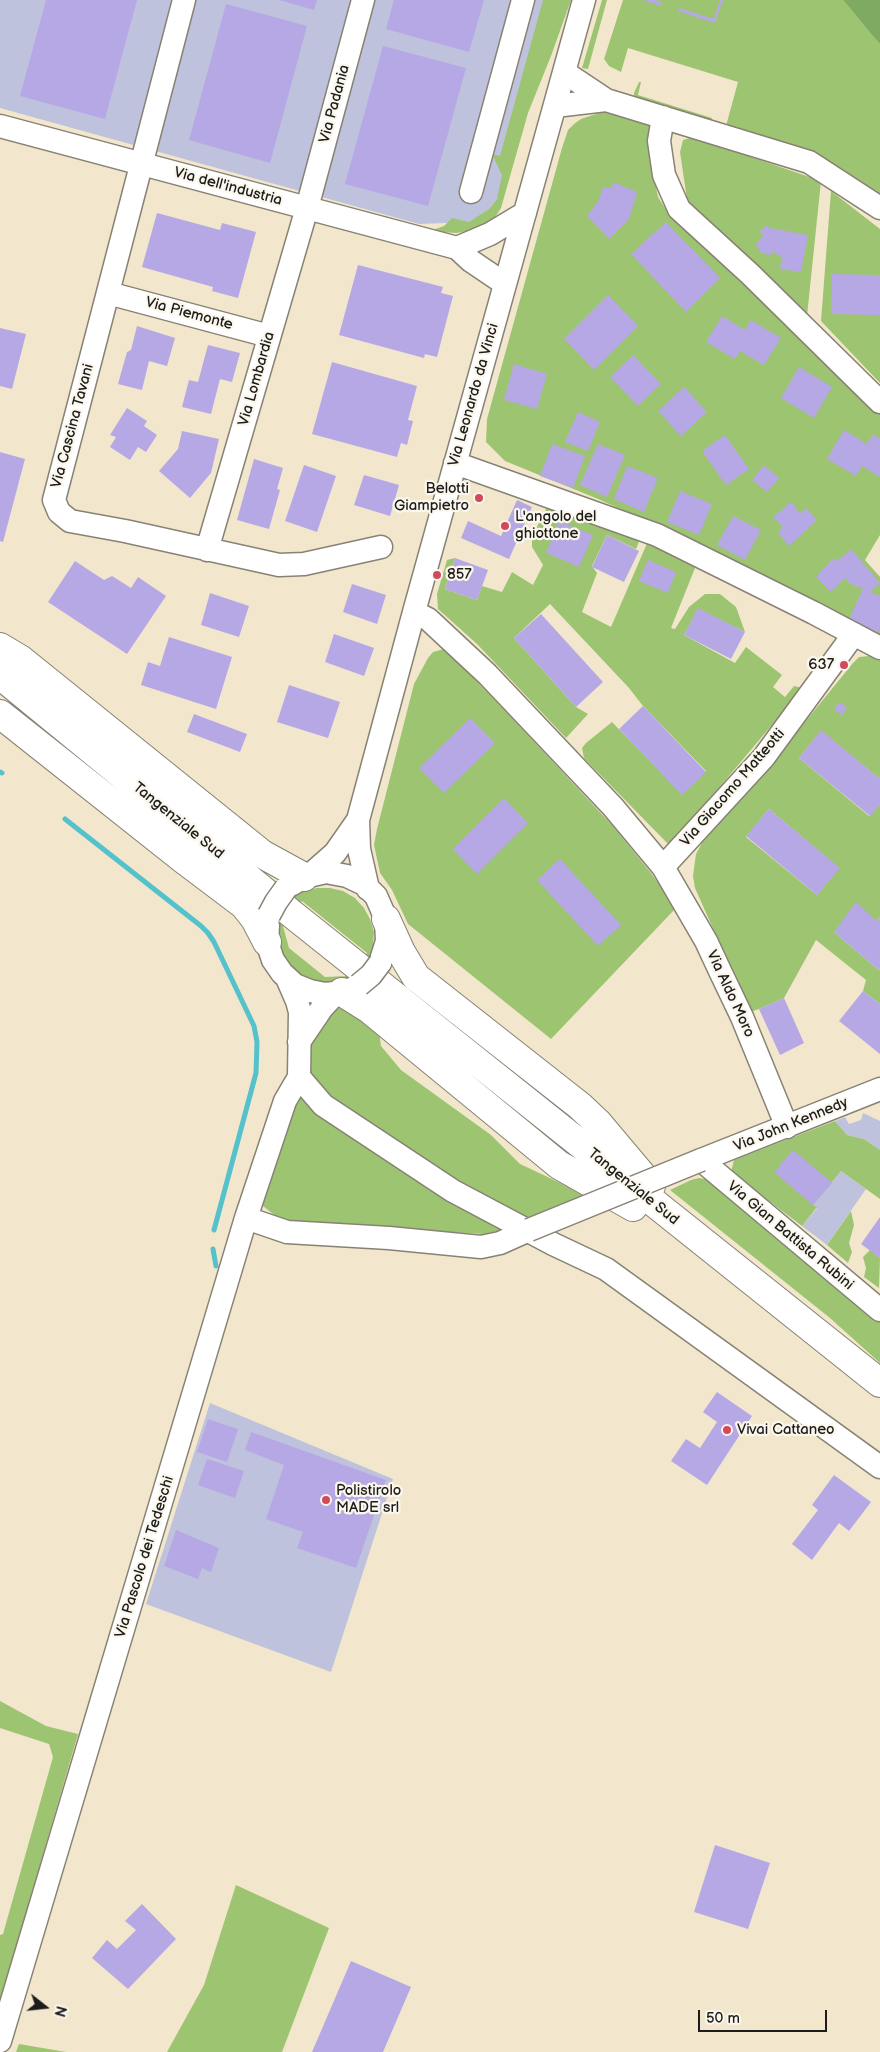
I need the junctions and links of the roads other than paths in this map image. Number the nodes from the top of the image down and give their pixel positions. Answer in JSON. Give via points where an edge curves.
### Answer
{"nodes":[{"id":1,"x":184,"y":0,"type":"edge"},
{"id":2,"x":363,"y":0,"type":"edge"},
{"id":3,"x":523,"y":0,"type":"edge"},
{"id":4,"x":584,"y":0,"type":"edge"},
{"id":5,"x":564,"y":72,"type":"junction"},
{"id":6,"x":606,"y":100,"type":"junction"},
{"id":7,"x":555,"y":106,"type":"junction"},
{"id":8,"x":663,"y":117,"type":"junction"},
{"id":9,"x":0,"y":126,"type":"edge"},
{"id":10,"x":142,"y":164,"type":"junction"},
{"id":11,"x":471,"y":192,"type":"dead end"},
{"id":12,"x":307,"y":208,"type":"junction"},
{"id":13,"x":880,"y":208,"type":"edge"},
{"id":14,"x":525,"y":214,"type":"junction"},
{"id":15,"x":467,"y":244,"type":"junction"},
{"id":16,"x":508,"y":273,"type":"junction"},
{"id":17,"x":108,"y":293,"type":"junction"},
{"id":18,"x":269,"y":336,"type":"junction"},
{"id":19,"x":880,"y":402,"type":"edge"},
{"id":20,"x":455,"y":463,"type":"junction"},
{"id":21,"x":381,"y":547,"type":"dead end"},
{"id":22,"x":207,"y":550,"type":"junction"},
{"id":23,"x":414,"y":612,"type":"junction"},
{"id":24,"x":854,"y":634,"type":"junction"},
{"id":25,"x":0,"y":647,"type":"edge"},
{"id":26,"x":880,"y":648,"type":"edge"},
{"id":27,"x":0,"y":676,"type":"edge"},
{"id":28,"x":0,"y":714,"type":"edge"},
{"id":29,"x":358,"y":820,"type":"junction"},
{"id":30,"x":664,"y":867,"type":"junction"},
{"id":31,"x":304,"y":878,"type":"junction"},
{"id":32,"x":368,"y":888,"type":"junction"},
{"id":33,"x":386,"y":919,"type":"junction"},
{"id":34,"x":268,"y":932,"type":"junction"},
{"id":35,"x":287,"y":978,"type":"junction"},
{"id":36,"x":348,"y":984,"type":"junction"},
{"id":37,"x":299,"y":1043,"type":"junction"},
{"id":38,"x":299,"y":1077,"type":"junction"},
{"id":39,"x":880,"y":1089,"type":"edge"},
{"id":40,"x":787,"y":1126,"type":"junction"},
{"id":41,"x":701,"y":1160,"type":"junction"},
{"id":42,"x":652,"y":1203,"type":"junction"},
{"id":43,"x":246,"y":1218,"type":"junction"},
{"id":44,"x":529,"y":1230,"type":"junction"},
{"id":45,"x":855,"y":1291,"type":"junction"},
{"id":46,"x":880,"y":1291,"type":"edge"},
{"id":47,"x":880,"y":1310,"type":"edge"},
{"id":48,"x":880,"y":1383,"type":"edge"},
{"id":49,"x":880,"y":1467,"type":"edge"},
{"id":50,"x":0,"y":2041,"type":"edge"}],
"edges":[{"from":1,"to":10,"type":"street"},
{"from":2,"to":12,"type":"street","name":"Via Padania"},
{"from":3,"to":11,"type":"street"},
{"from":4,"to":5,"type":"street","name":"Via Leonardo da Vinci"},
{"from":5,"to":6,"type":"street"},
{"from":5,"to":7,"type":"street","name":"Via Leonardo da Vinci"},
{"from":6,"to":7,"type":"street"},
{"from":6,"to":8,"type":"street"},
{"from":7,"to":14,"type":"street","name":"Via Leonardo da Vinci"},
{"from":8,"to":13,"type":"street","via":[[809,162]]},
{"from":8,"to":19,"type":"street","via":[[659,141],[664,175],[680,209]]},
{"from":9,"to":10,"type":"street","name":"Via dell'industria"},
{"from":10,"to":12,"type":"street","name":"Via dell'industria"},
{"from":10,"to":17,"type":"street","name":"Via Cascina Tavani"},
{"from":12,"to":15,"type":"street","name":"Via dell'industria"},
{"from":12,"to":18,"type":"street","name":"Via Lombardia"},
{"from":14,"to":15,"type":"street"},
{"from":14,"to":16,"type":"street","name":"Via Leonardo da Vinci"},
{"from":15,"to":16,"type":"street","via":[[471,261]]},
{"from":16,"to":20,"type":"street","name":"Via Leonardo da Vinci"},
{"from":17,"to":18,"type":"street","name":"Via Piemonte"},
{"from":17,"to":22,"type":"street","name":"Via Cascina Tavani","via":[[54,500],[58,512],[70,521]]},
{"from":18,"to":22,"type":"street","name":"Via Lombardia"},
{"from":20,"to":23,"type":"street","name":"Via Leonardo da Vinci"},
{"from":20,"to":24,"type":"street","via":[[657,535]]},
{"from":21,"to":22,"type":"street","name":"Via Cascina Tavani","via":[[288,565]]},
{"from":23,"to":29,"type":"street","name":"Via Leonardo da Vinci"},
{"from":23,"to":30,"type":"street","name":"Via Aldo Moro","via":[[428,619],[487,674],[618,813]]},
{"from":24,"to":26,"type":"street"},
{"from":24,"to":30,"type":"street","name":"Via Giacomo Matteotti","via":[[764,757]]},
{"from":25,"to":31,"type":"highway","via":[[20,659],[262,854]]},
{"from":27,"to":36,"type":"highway","name":"Tangenziale Sud"},
{"from":28,"to":34,"type":"highway","via":[[244,905]]},
{"from":29,"to":31,"type":"street","name":"Via Leonardo da Vinci","via":[[335,853]]},
{"from":29,"to":32,"type":"street","name":"Via Leonardo da Vinci","via":[[359,849]]},
{"from":30,"to":40,"type":"street","name":"Via Aldo Moro","via":[[706,941]]},
{"from":31,"to":32,"type":"street","via":[[336,873]]},
{"from":31,"to":34,"type":"street","bridge":true,"via":[[279,896],[272,908]]},
{"from":32,"to":33,"type":"street"},
{"from":33,"to":36,"type":"street","bridge":true,"via":[[386,947],[380,963],[371,975]]},
{"from":33,"to":42,"type":"highway","via":[[416,976],[598,1123],[651,1185]]},
{"from":34,"to":35,"type":"street","via":[[273,960]]},
{"from":35,"to":36,"type":"street","via":[[304,990],[321,994]]},
{"from":35,"to":37,"type":"street","via":[[299,1006]]},
{"from":36,"to":37,"type":"street","via":[[322,1008]]},
{"from":36,"to":42,"type":"highway","name":"Tangenziale Sud","via":[[387,990]]},
{"from":36,"to":42,"type":"highway","via":[[378,1017],[559,1165],[634,1208]]},
{"from":37,"to":38,"type":"street"},
{"from":38,"to":43,"type":"street","name":"Via Pascolo dei Tedeschi","via":[[285,1101]]},
{"from":38,"to":44,"type":"street","via":[[323,1105],[453,1191]]},
{"from":39,"to":40,"type":"street","name":"Via John Kennedy"},
{"from":40,"to":41,"type":"street","name":"Via John Kennedy"},
{"from":41,"to":44,"type":"street","name":"Via John Kennedy","bridge":true},
{"from":41,"to":45,"type":"street","name":"Via Gian Battista Rubini"},
{"from":42,"to":48,"type":"highway","name":"Tangenziale Sud"},
{"from":43,"to":44,"type":"street","name":"Via John Kennedy","via":[[287,1232],[481,1247],[500,1243]]},
{"from":43,"to":50,"type":"street","name":"Via Pascolo dei Tedeschi"},
{"from":44,"to":49,"type":"street","via":[[606,1269]]},
{"from":45,"to":46,"type":"street"},
{"from":45,"to":47,"type":"street","name":"Via Gian Battista Rubini"}]}
